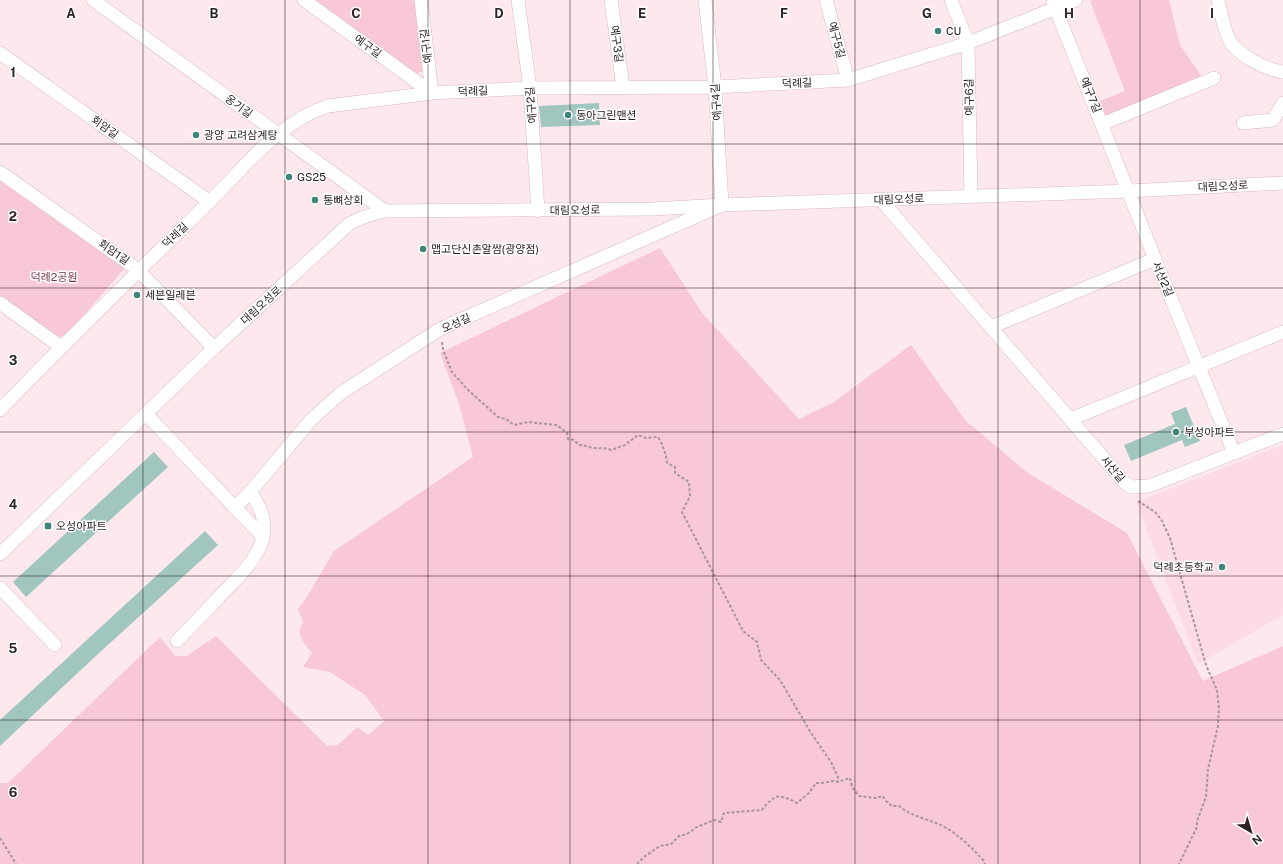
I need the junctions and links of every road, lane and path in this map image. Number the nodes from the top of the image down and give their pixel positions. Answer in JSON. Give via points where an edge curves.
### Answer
{"nodes":[{"id":1,"x":93,"y":0,"type":"edge"},
{"id":2,"x":304,"y":0,"type":"edge"},
{"id":3,"x":421,"y":0,"type":"edge"},
{"id":4,"x":518,"y":0,"type":"edge"},
{"id":5,"x":611,"y":0,"type":"edge"},
{"id":6,"x":705,"y":0,"type":"edge"},
{"id":7,"x":826,"y":0,"type":"edge"},
{"id":8,"x":951,"y":0,"type":"edge"},
{"id":9,"x":1076,"y":0,"type":"edge"},
{"id":10,"x":1218,"y":0,"type":"edge"},
{"id":11,"x":1054,"y":4,"type":"edge"},
{"id":12,"x":968,"y":43,"type":"junction"},
{"id":13,"x":0,"y":53,"type":"edge"},
{"id":14,"x":1283,"y":72,"type":"edge"},
{"id":15,"x":1214,"y":78,"type":"dead end"},
{"id":16,"x":848,"y":80,"type":"junction"},
{"id":17,"x":623,"y":87,"type":"junction"},
{"id":18,"x":716,"y":87,"type":"junction"},
{"id":19,"x":530,"y":88,"type":"junction"},
{"id":20,"x":432,"y":93,"type":"junction"},
{"id":21,"x":1283,"y":103,"type":"edge"},
{"id":22,"x":1243,"y":123,"type":"dead end"},
{"id":23,"x":1102,"y":124,"type":"junction"},
{"id":24,"x":278,"y":134,"type":"junction"},
{"id":25,"x":0,"y":172,"type":"edge"},
{"id":26,"x":1283,"y":183,"type":"edge"},
{"id":27,"x":1129,"y":191,"type":"junction"},
{"id":28,"x":971,"y":197,"type":"junction"},
{"id":29,"x":881,"y":200,"type":"junction"},
{"id":30,"x":210,"y":202,"type":"junction"},
{"id":31,"x":722,"y":205,"type":"junction"},
{"id":32,"x":385,"y":211,"type":"junction"},
{"id":33,"x":538,"y":211,"type":"junction"},
{"id":34,"x":1155,"y":259,"type":"junction"},
{"id":35,"x":138,"y":270,"type":"junction"},
{"id":36,"x":0,"y":303,"type":"edge"},
{"id":37,"x":991,"y":327,"type":"junction"},
{"id":38,"x":1283,"y":332,"type":"edge"},
{"id":39,"x":444,"y":340,"type":"dead end"},
{"id":40,"x":61,"y":347,"type":"junction"},
{"id":41,"x":214,"y":348,"type":"junction"},
{"id":42,"x":1199,"y":366,"type":"junction"},
{"id":43,"x":0,"y":410,"type":"edge"},
{"id":44,"x":146,"y":414,"type":"junction"},
{"id":45,"x":1071,"y":419,"type":"junction"},
{"id":46,"x":1283,"y":434,"type":"edge"},
{"id":47,"x":1234,"y":453,"type":"junction"},
{"id":48,"x":250,"y":492,"type":"junction"},
{"id":49,"x":1138,"y":501,"type":"dead end"},
{"id":50,"x":235,"y":508,"type":"junction"},
{"id":51,"x":263,"y":538,"type":"junction"},
{"id":52,"x":0,"y":554,"type":"edge"},
{"id":53,"x":0,"y":588,"type":"edge"},
{"id":54,"x":177,"y":642,"type":"dead end"},
{"id":55,"x":55,"y":645,"type":"dead end"},
{"id":56,"x":838,"y":782,"type":"junction"},
{"id":57,"x":0,"y":838,"type":"edge"},
{"id":58,"x":16,"y":864,"type":"edge"},
{"id":59,"x":637,"y":864,"type":"edge"},
{"id":60,"x":985,"y":864,"type":"edge"},
{"id":61,"x":1178,"y":864,"type":"edge"}],
"edges":[{"from":1,"to":24,"type":"street","name":"옹기길"},
{"from":2,"to":20,"type":"street","name":"예구길"},
{"from":3,"to":20,"type":"street","name":"예구1길"},
{"from":4,"to":19,"type":"street","name":"예구2길"},
{"from":5,"to":17,"type":"street","name":"예구3길"},
{"from":6,"to":18,"type":"street","name":"예구4길"},
{"from":7,"to":16,"type":"street","name":"예구5길"},
{"from":8,"to":12,"type":"street","name":"예구6길"},
{"from":9,"to":11,"type":"street","name":"덕례길"},
{"from":10,"to":14,"type":"street","via":[[1232,46],[1256,63]]},
{"from":11,"to":12,"type":"street","name":"덕례길"},
{"from":11,"to":23,"type":"street","name":"예구7길"},
{"from":12,"to":16,"type":"street","name":"덕례길"},
{"from":12,"to":28,"type":"street","name":"예구6길"},
{"from":13,"to":30,"type":"street","name":"회암길"},
{"from":15,"to":23,"type":"street"},
{"from":16,"to":18,"type":"street","name":"덕례길"},
{"from":17,"to":18,"type":"street","name":"덕례길"},
{"from":17,"to":19,"type":"street","name":"덕례길"},
{"from":18,"to":31,"type":"street","name":"예구4길"},
{"from":19,"to":20,"type":"street","name":"덕례길"},
{"from":19,"to":33,"type":"street","name":"예구2길"},
{"from":20,"to":24,"type":"street","name":"덕례길","via":[[328,106],[311,113]]},
{"from":21,"to":22,"type":"street","via":[[1273,120]]},
{"from":23,"to":27,"type":"street","name":"예구7길"},
{"from":24,"to":30,"type":"street","name":"덕례길"},
{"from":24,"to":32,"type":"street","name":"옹기길"},
{"from":25,"to":35,"type":"street","name":"회암1길"},
{"from":26,"to":27,"type":"street","name":"대림오성로"},
{"from":27,"to":28,"type":"street","name":"대림오성로"},
{"from":27,"to":34,"type":"street","name":"서산2길"},
{"from":28,"to":29,"type":"street","name":"대림오성로"},
{"from":29,"to":31,"type":"street","name":"대림오성로"},
{"from":29,"to":37,"type":"street","name":"서산길"},
{"from":30,"to":35,"type":"street","name":"덕례길"},
{"from":31,"to":33,"type":"street","name":"대림오성로"},
{"from":31,"to":48,"type":"street","name":"오성길","via":[[440,329],[340,393],[311,420]]},
{"from":32,"to":33,"type":"street","name":"대림오성로"},
{"from":32,"to":41,"type":"street","name":"대림오성로","via":[[349,224]]},
{"from":34,"to":37,"type":"street"},
{"from":34,"to":42,"type":"street","name":"서산2길"},
{"from":35,"to":40,"type":"street","name":"덕례길"},
{"from":35,"to":41,"type":"street","name":"회암1길"},
{"from":36,"to":40,"type":"street"},
{"from":37,"to":45,"type":"street","name":"서산길"},
{"from":38,"to":42,"type":"street"},
{"from":39,"to":56,"type":"path","via":[[443,350],[452,372],[498,417],[514,425],[528,422],[557,425],[567,433],[568,439],[594,449],[607,447],[612,450],[625,445],[638,435],[646,438],[658,437],[666,453],[667,463],[675,467],[675,473],[689,482],[690,496],[682,512],[742,632],[757,642],[761,660],[780,680],[831,762]]},
{"from":40,"to":43,"type":"street","name":"덕례길"},
{"from":41,"to":44,"type":"street","name":"대림오성로"},
{"from":42,"to":45,"type":"street"},
{"from":42,"to":47,"type":"street","name":"서산2길"},
{"from":44,"to":50,"type":"street"},
{"from":44,"to":52,"type":"street","name":"대림오성로"},
{"from":45,"to":47,"type":"street","name":"서산길","via":[[1125,483],[1132,487],[1149,486]]},
{"from":46,"to":47,"type":"street","name":"서산길"},
{"from":48,"to":50,"type":"street","name":"오성길"},
{"from":48,"to":51,"type":"street","via":[[263,514]]},
{"from":49,"to":61,"type":"path","via":[[1155,512],[1170,538],[1206,665],[1217,690],[1218,726],[1208,769],[1206,797],[1196,821],[1197,827]]},
{"from":50,"to":51,"type":"street"},
{"from":51,"to":54,"type":"street","via":[[254,557],[242,572]]},
{"from":53,"to":55,"type":"street"},
{"from":56,"to":59,"type":"path","via":[[816,783],[797,803],[776,796],[762,810],[724,813],[722,822],[714,820],[697,827],[679,836],[671,844],[660,846]]},
{"from":56,"to":60,"type":"path","via":[[850,778],[852,787],[859,796],[883,796],[892,806],[899,806],[947,829],[962,838]]},
{"from":57,"to":58,"type":"path"}]}
